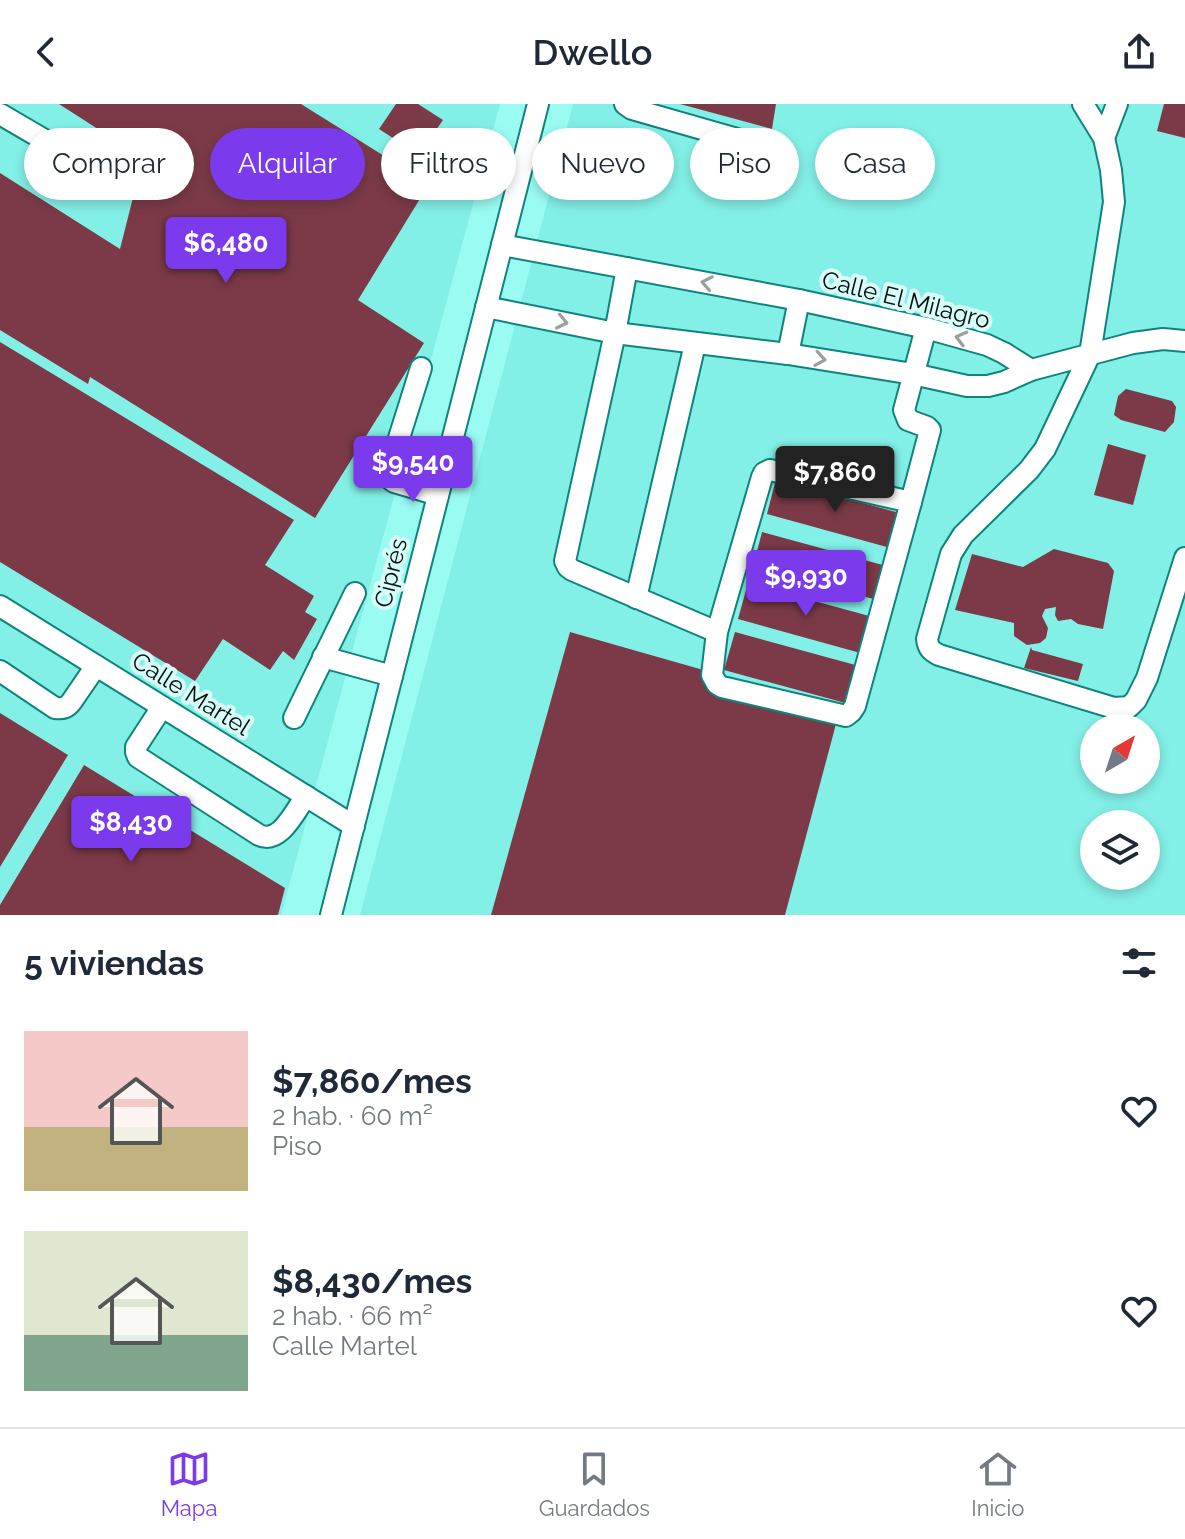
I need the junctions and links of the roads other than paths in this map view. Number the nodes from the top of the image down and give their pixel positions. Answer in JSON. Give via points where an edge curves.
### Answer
{"nodes":[{"id":1,"x":538,"y":104,"type":"edge"},
{"id":2,"x":625,"y":104,"type":"edge"},
{"id":3,"x":1083,"y":104,"type":"edge"},
{"id":4,"x":1117,"y":104,"type":"edge"},
{"id":5,"x":0,"y":114,"type":"edge"},
{"id":6,"x":24,"y":128,"type":"edge"},
{"id":7,"x":698,"y":128,"type":"edge"},
{"id":8,"x":1104,"y":138,"type":"junction"},
{"id":9,"x":502,"y":245,"type":"junction"},
{"id":10,"x":627,"y":268,"type":"junction"},
{"id":11,"x":799,"y":300,"type":"junction"},
{"id":12,"x":486,"y":307,"type":"junction"},
{"id":13,"x":926,"y":328,"type":"junction"},
{"id":14,"x":615,"y":333,"type":"junction"},
{"id":15,"x":1185,"y":341,"type":"edge"},
{"id":16,"x":695,"y":344,"type":"junction"},
{"id":17,"x":788,"y":354,"type":"junction"},
{"id":18,"x":1090,"y":354,"type":"junction"},
{"id":19,"x":421,"y":368,"type":"dead end"},
{"id":20,"x":1031,"y":370,"type":"junction"},
{"id":21,"x":913,"y":374,"type":"junction"},
{"id":22,"x":438,"y":495,"type":"junction"},
{"id":23,"x":911,"y":502,"type":"junction"},
{"id":24,"x":1185,"y":558,"type":"edge"},
{"id":25,"x":355,"y":593,"type":"dead end"},
{"id":26,"x":636,"y":598,"type":"junction"},
{"id":27,"x":0,"y":606,"type":"edge"},
{"id":28,"x":717,"y":632,"type":"junction"},
{"id":29,"x":323,"y":657,"type":"junction"},
{"id":30,"x":96,"y":666,"type":"junction"},
{"id":31,"x":0,"y":671,"type":"edge"},
{"id":32,"x":392,"y":676,"type":"junction"},
{"id":33,"x":162,"y":707,"type":"junction"},
{"id":34,"x":294,"y":718,"type":"dead end"},
{"id":35,"x":306,"y":796,"type":"junction"},
{"id":36,"x":354,"y":826,"type":"junction"},
{"id":37,"x":331,"y":915,"type":"edge"}],
"edges":[{"from":1,"to":9,"type":"street","name":"Ciprés"},
{"from":2,"to":7,"type":"street"},
{"from":3,"to":8,"type":"street"},
{"from":4,"to":8,"type":"street"},
{"from":5,"to":6,"type":"street"},
{"from":8,"to":18,"type":"street","via":[[1114,202]]},
{"from":9,"to":10,"type":"street","name":"Calle El Milagro"},
{"from":9,"to":12,"type":"street","name":"Ciprés"},
{"from":11,"to":10,"type":"street","name":"Calle El Milagro","one_way":true},
{"from":10,"to":14,"type":"street"},
{"from":11,"to":13,"type":"street","name":"Calle El Milagro"},
{"from":11,"to":17,"type":"street"},
{"from":12,"to":14,"type":"street","one_way":true},
{"from":12,"to":22,"type":"street","name":"Ciprés"},
{"from":20,"to":13,"type":"street","name":"Calle El Milagro","one_way":true,"via":[[987,345]]},
{"from":13,"to":21,"type":"street"},
{"from":14,"to":16,"type":"street"},
{"from":14,"to":26,"type":"street","via":[[565,561],[572,570]]},
{"from":15,"to":18,"type":"street","via":[[1133,343]]},
{"from":16,"to":17,"type":"street"},
{"from":16,"to":26,"type":"street"},
{"from":17,"to":21,"type":"street","one_way":true},
{"from":18,"to":20,"type":"street"},
{"from":18,"to":24,"type":"street","via":[[1045,449],[951,554],[928,646],[939,655],[1070,695],[1129,707],[1147,678]]},
{"from":19,"to":22,"type":"street","via":[[388,473],[394,482]]},
{"from":20,"to":21,"type":"street","via":[[988,386]]},
{"from":21,"to":23,"type":"street","via":[[905,415],[930,433]]},
{"from":22,"to":32,"type":"street","name":"Ciprés"},
{"from":23,"to":28,"type":"street","via":[[766,471]]},
{"from":23,"to":28,"type":"street","via":[[855,706],[846,716],[717,684],[712,675]]},
{"from":25,"to":29,"type":"street"},
{"from":26,"to":28,"type":"street"},
{"from":27,"to":30,"type":"street","name":"Calle Martel"},
{"from":29,"to":32,"type":"street"},
{"from":29,"to":34,"type":"street"},
{"from":30,"to":31,"type":"street","via":[[63,709]]},
{"from":30,"to":33,"type":"street","name":"Calle Martel"},
{"from":32,"to":36,"type":"street","name":"Ciprés"},
{"from":33,"to":35,"type":"street","name":"Calle Martel"},
{"from":33,"to":35,"type":"street","via":[[136,747],[138,757],[259,835],[271,837],[281,831]]},
{"from":35,"to":36,"type":"street","name":"Calle Martel"},
{"from":36,"to":37,"type":"street","name":"Ciprés"}]}
